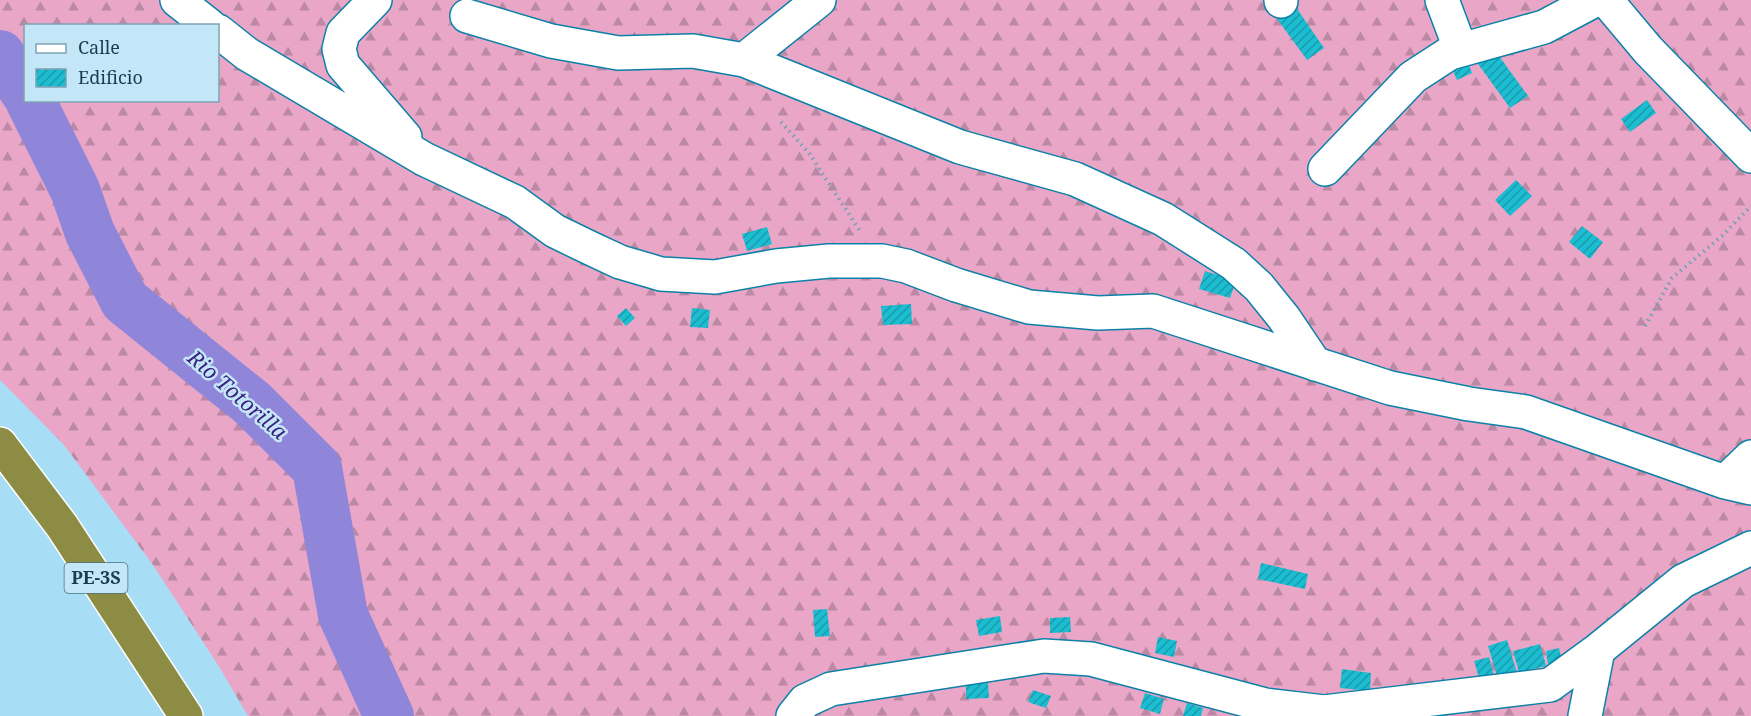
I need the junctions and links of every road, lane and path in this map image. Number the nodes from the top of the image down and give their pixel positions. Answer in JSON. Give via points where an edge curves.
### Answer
{"nodes":[{"id":1,"x":177,"y":0,"type":"edge"},
{"id":2,"x":375,"y":0,"type":"edge"},
{"id":3,"x":819,"y":0,"type":"edge"},
{"id":4,"x":1442,"y":0,"type":"edge"},
{"id":5,"x":1595,"y":0,"type":"edge"},
{"id":6,"x":1606,"y":0,"type":"edge"},
{"id":7,"x":467,"y":16,"type":"dead end"},
{"id":8,"x":207,"y":24,"type":"edge"},
{"id":9,"x":219,"y":32,"type":"edge"},
{"id":10,"x":1460,"y":48,"type":"junction"},
{"id":11,"x":744,"y":60,"type":"junction"},
{"id":12,"x":781,"y":122,"type":"dead end"},
{"id":13,"x":1751,"y":156,"type":"edge"},
{"id":14,"x":424,"y":159,"type":"junction"},
{"id":15,"x":1325,"y":169,"type":"dead end"},
{"id":16,"x":1751,"y":206,"type":"edge"},
{"id":17,"x":882,"y":261,"type":"junction"},
{"id":18,"x":1645,"y":326,"type":"dead end"},
{"id":19,"x":1315,"y":364,"type":"junction"},
{"id":20,"x":0,"y":444,"type":"edge"},
{"id":21,"x":1751,"y":457,"type":"edge"},
{"id":22,"x":1738,"y":485,"type":"edge"},
{"id":23,"x":1751,"y":548,"type":"edge"},
{"id":24,"x":1598,"y":650,"type":"junction"},
{"id":25,"x":186,"y":716,"type":"edge"},
{"id":26,"x":794,"y":716,"type":"edge"},
{"id":27,"x":1586,"y":716,"type":"edge"}],
"edges":[{"from":1,"to":8,"type":"street"},
{"from":2,"to":14,"type":"street","via":[[343,33],[339,49],[343,65]]},
{"from":3,"to":11,"type":"street"},
{"from":4,"to":10,"type":"street"},
{"from":5,"to":10,"type":"street","via":[[1544,27]]},
{"from":6,"to":13,"type":"street","via":[[1648,50]]},
{"from":7,"to":11,"type":"street","via":[[551,40],[618,53],[693,51]]},
{"from":9,"to":14,"type":"street","via":[[247,54]]},
{"from":10,"to":15,"type":"street","via":[[1413,77]]},
{"from":11,"to":19,"type":"street","via":[[960,147],[1076,179],[1163,219],[1234,264],[1259,287],[1300,338]]},
{"from":12,"to":17,"type":"path","via":[[809,153]]},
{"from":14,"to":17,"type":"street","via":[[515,201],[555,231],[590,248],[661,274],[716,277],[798,264]]},
{"from":16,"to":18,"type":"path","via":[[1672,278]]},
{"from":17,"to":19,"type":"street","via":[[1029,307],[1098,313],[1153,311]]},
{"from":19,"to":22,"type":"street","via":[[1390,388],[1526,412]]},
{"from":20,"to":25,"type":"highway","number":"PE-3S","via":[[62,526]]},
{"from":21,"to":22,"type":"street"},
{"from":23,"to":24,"type":"street","via":[[1683,581]]},
{"from":24,"to":26,"type":"street","via":[[1550,685],[1324,712],[1265,705],[1091,659],[1044,656],[831,689],[805,701]]},
{"from":24,"to":27,"type":"street"}]}
